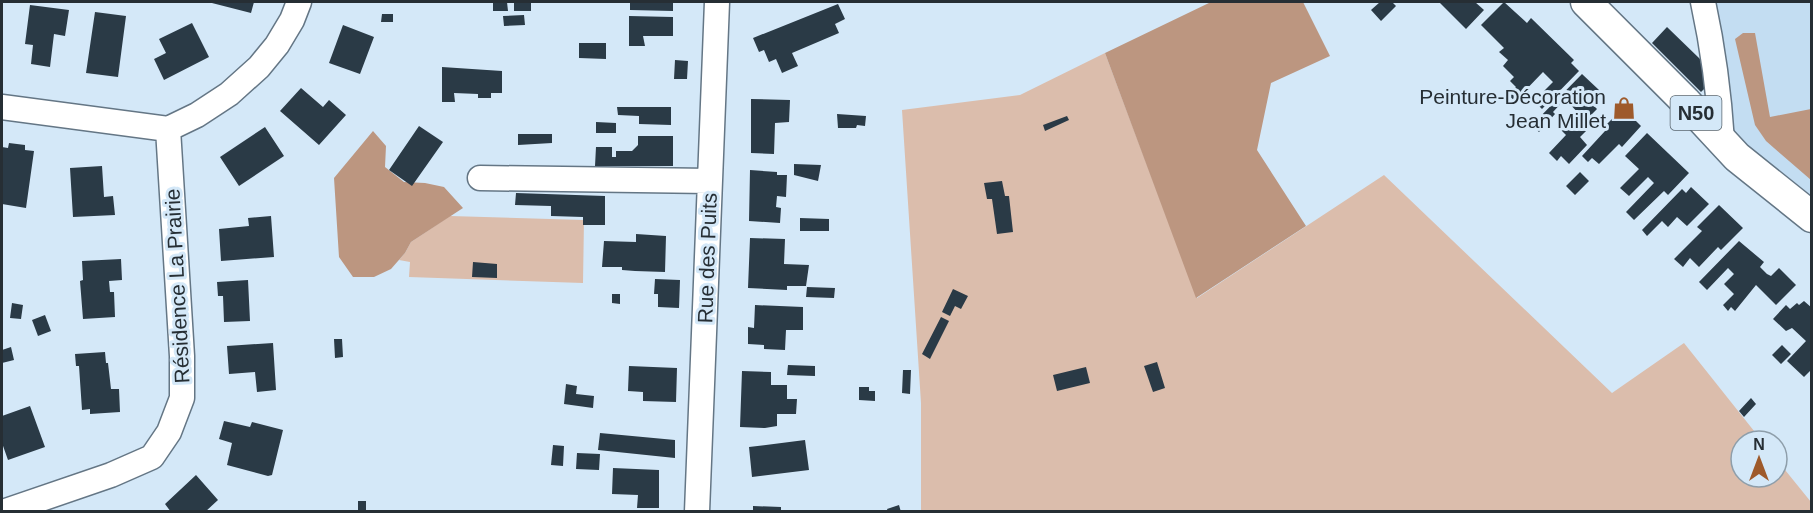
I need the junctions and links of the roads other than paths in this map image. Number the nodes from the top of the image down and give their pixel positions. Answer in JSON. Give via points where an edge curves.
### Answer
{"nodes":[{"id":1,"x":1586,"y":2,"type":"edge"},
{"id":2,"x":1703,"y":2,"type":"edge"},
{"id":3,"x":719,"y":3,"type":"edge"},
{"id":4,"x":296,"y":11,"type":"edge"},
{"id":5,"x":2,"y":106,"type":"edge"},
{"id":6,"x":168,"y":129,"type":"junction"},
{"id":7,"x":1722,"y":141,"type":"junction"},
{"id":8,"x":480,"y":178,"type":"dead end"},
{"id":9,"x":710,"y":181,"type":"junction"},
{"id":10,"x":1812,"y":217,"type":"edge"},
{"id":11,"x":3,"y":512,"type":"edge"},
{"id":12,"x":697,"y":512,"type":"edge"}],
"edges":[{"from":1,"to":7,"type":"main road","number":"N50"},
{"from":2,"to":7,"type":"street","via":[[1714,52]]},
{"from":3,"to":9,"type":"street","name":"Rue des Puits"},
{"from":4,"to":6,"type":"street","via":[[259,67],[229,94]]},
{"from":5,"to":6,"type":"street"},
{"from":6,"to":11,"type":"street","name":"Résidence La Prairie","via":[[182,356],[182,398],[169,432],[152,457]]},
{"from":7,"to":10,"type":"main road","number":"N50"},
{"from":8,"to":9,"type":"street"},
{"from":9,"to":12,"type":"street","name":"Rue des Puits"}]}
